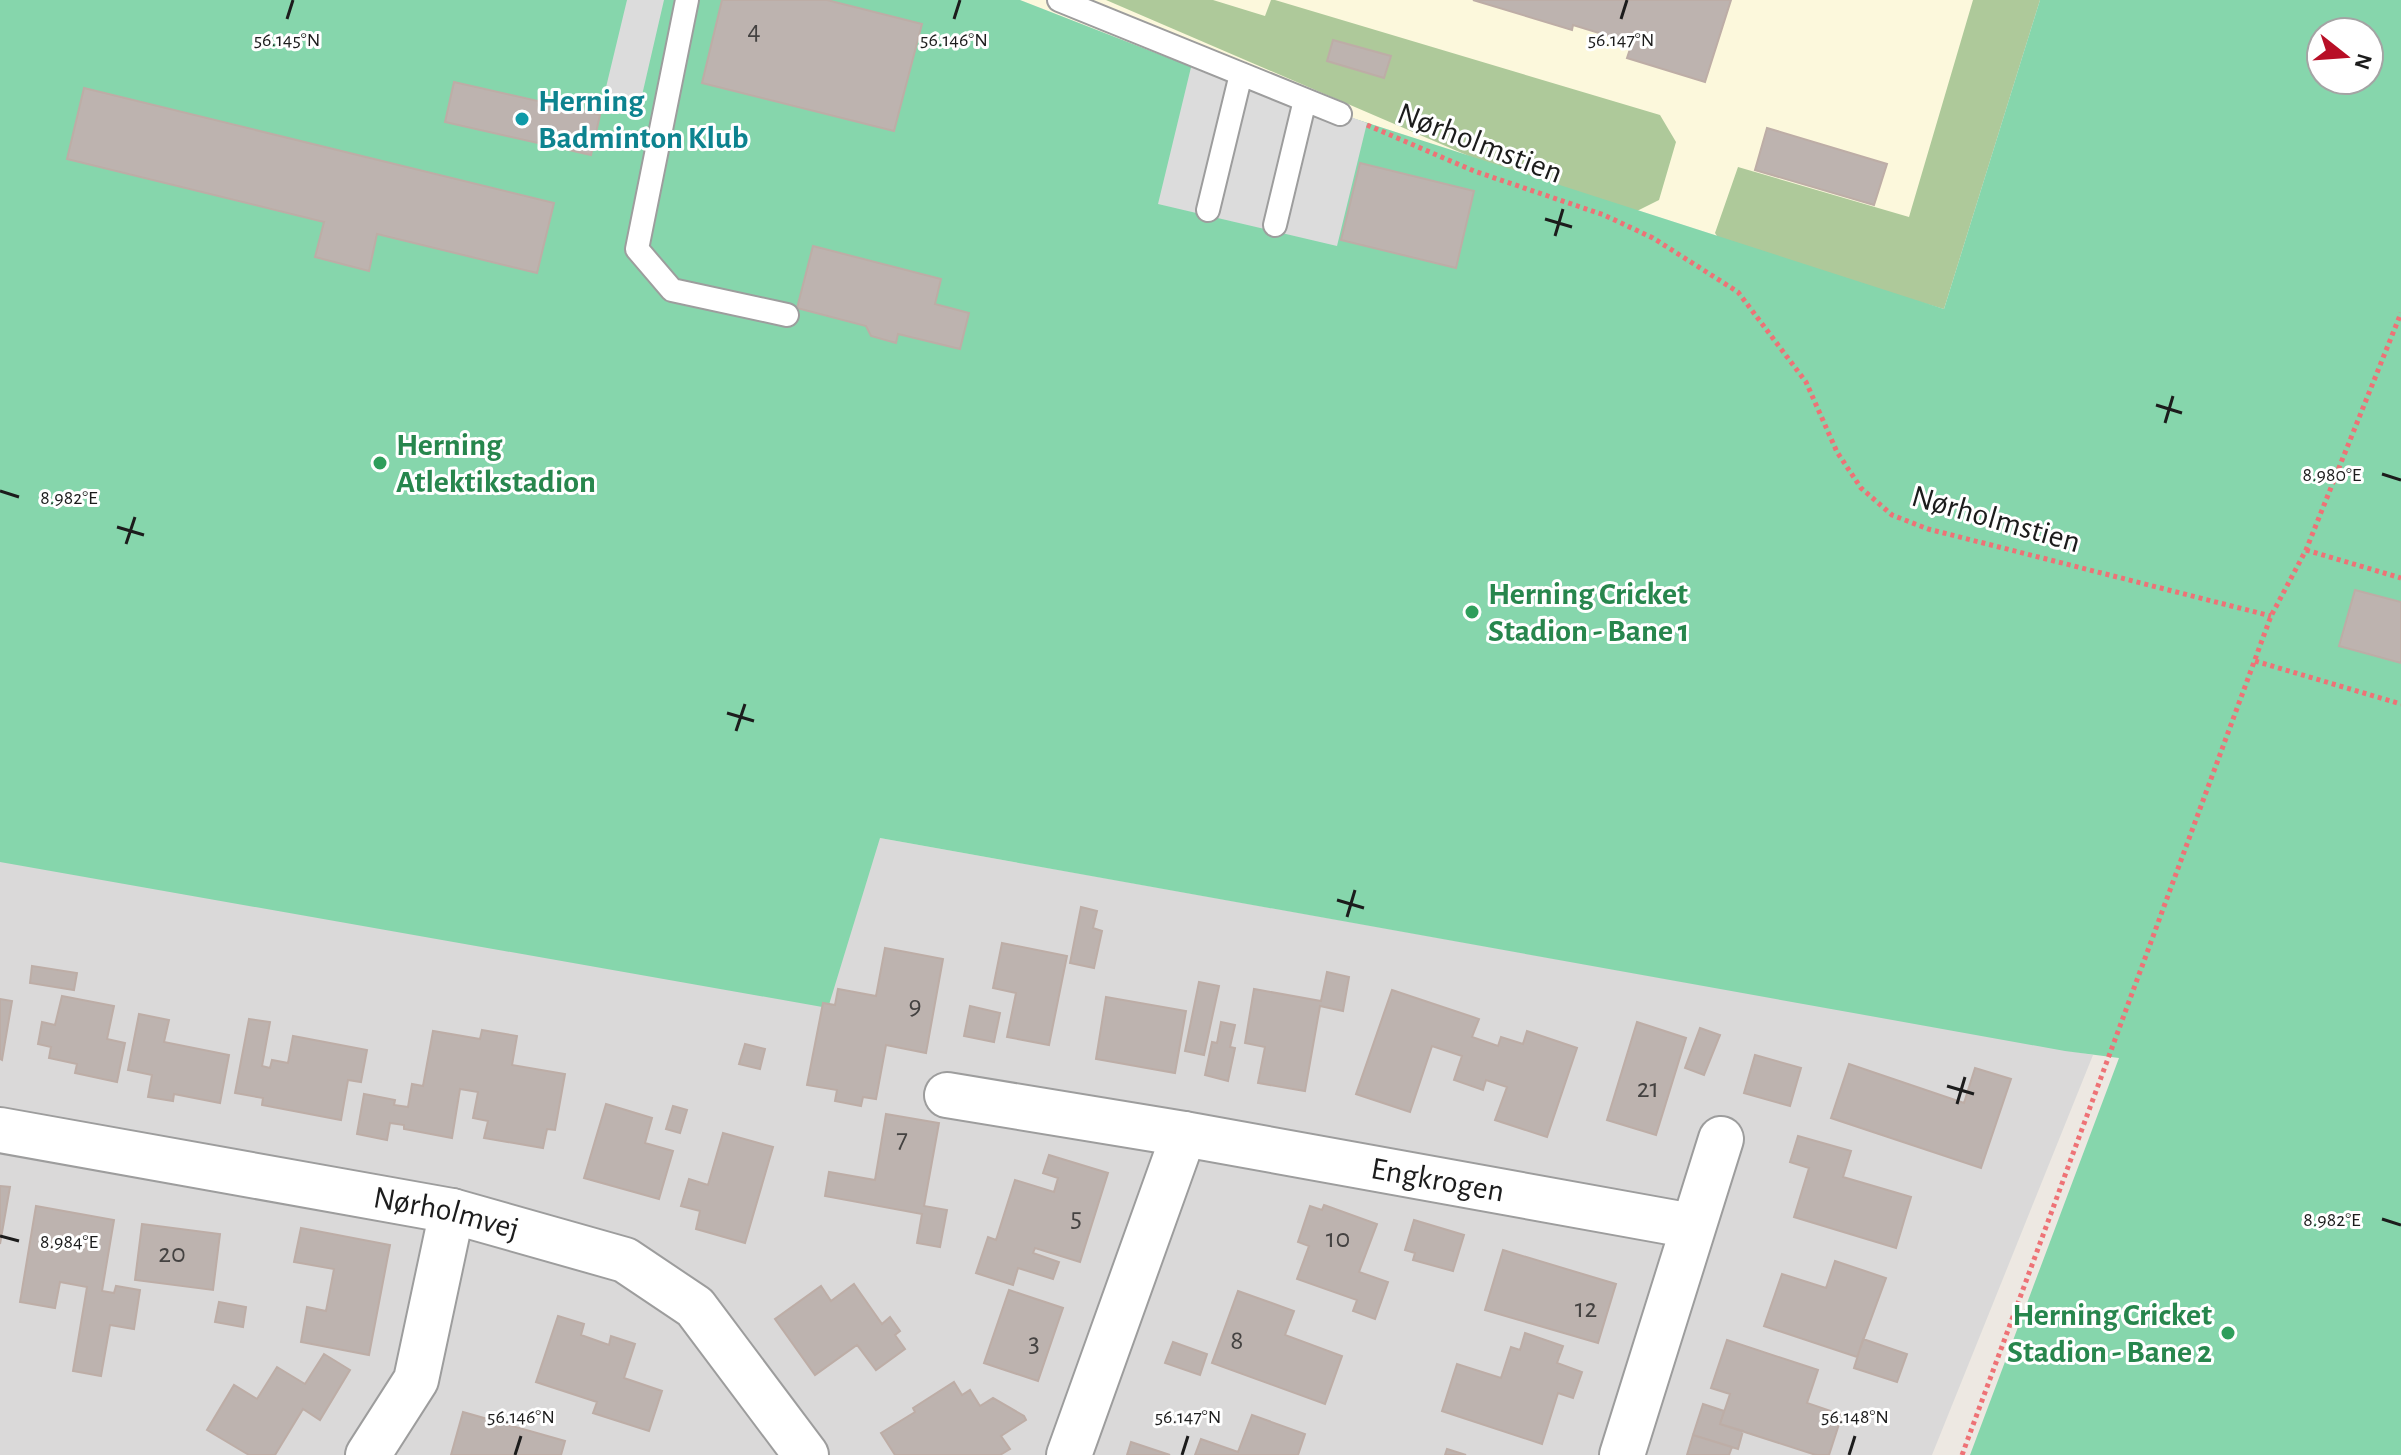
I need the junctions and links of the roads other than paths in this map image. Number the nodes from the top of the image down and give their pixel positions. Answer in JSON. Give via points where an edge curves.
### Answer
{"nodes":[{"id":1,"x":687,"y":0,"type":"edge"},
{"id":2,"x":1059,"y":0,"type":"edge"},
{"id":3,"x":1241,"y":74,"type":"junction"},
{"id":4,"x":1305,"y":100,"type":"junction"},
{"id":5,"x":1340,"y":114,"type":"road end"},
{"id":6,"x":1208,"y":210,"type":"dead end"},
{"id":7,"x":1275,"y":225,"type":"dead end"},
{"id":8,"x":787,"y":315,"type":"dead end"},
{"id":9,"x":947,"y":1095,"type":"dead end"},
{"id":10,"x":0,"y":1130,"type":"edge"},
{"id":11,"x":1184,"y":1134,"type":"junction"},
{"id":12,"x":1721,"y":1139,"type":"dead end"},
{"id":13,"x":452,"y":1211,"type":"junction"},
{"id":14,"x":1692,"y":1226,"type":"junction"},
{"id":15,"x":368,"y":1455,"type":"edge"},
{"id":16,"x":806,"y":1455,"type":"edge"},
{"id":17,"x":1069,"y":1455,"type":"edge"},
{"id":18,"x":1622,"y":1455,"type":"edge"}],
"edges":[{"from":1,"to":8,"type":"lane","via":[[637,249],[672,290]]},
{"from":2,"to":3,"type":"lane"},
{"from":3,"to":4,"type":"lane"},
{"from":3,"to":6,"type":"lane"},
{"from":4,"to":5,"type":"lane"},
{"from":4,"to":7,"type":"lane"},
{"from":9,"to":11,"type":"street","name":"Engkrogen"},
{"from":10,"to":13,"type":"street","name":"Nørholmvej"},
{"from":11,"to":14,"type":"street","name":"Engkrogen"},
{"from":11,"to":17,"type":"street"},
{"from":12,"to":14,"type":"street"},
{"from":13,"to":15,"type":"street","via":[[416,1380]]},
{"from":13,"to":16,"type":"street","name":"Nørholmvej","via":[[625,1260],[695,1307]]},
{"from":14,"to":18,"type":"street"}]}
